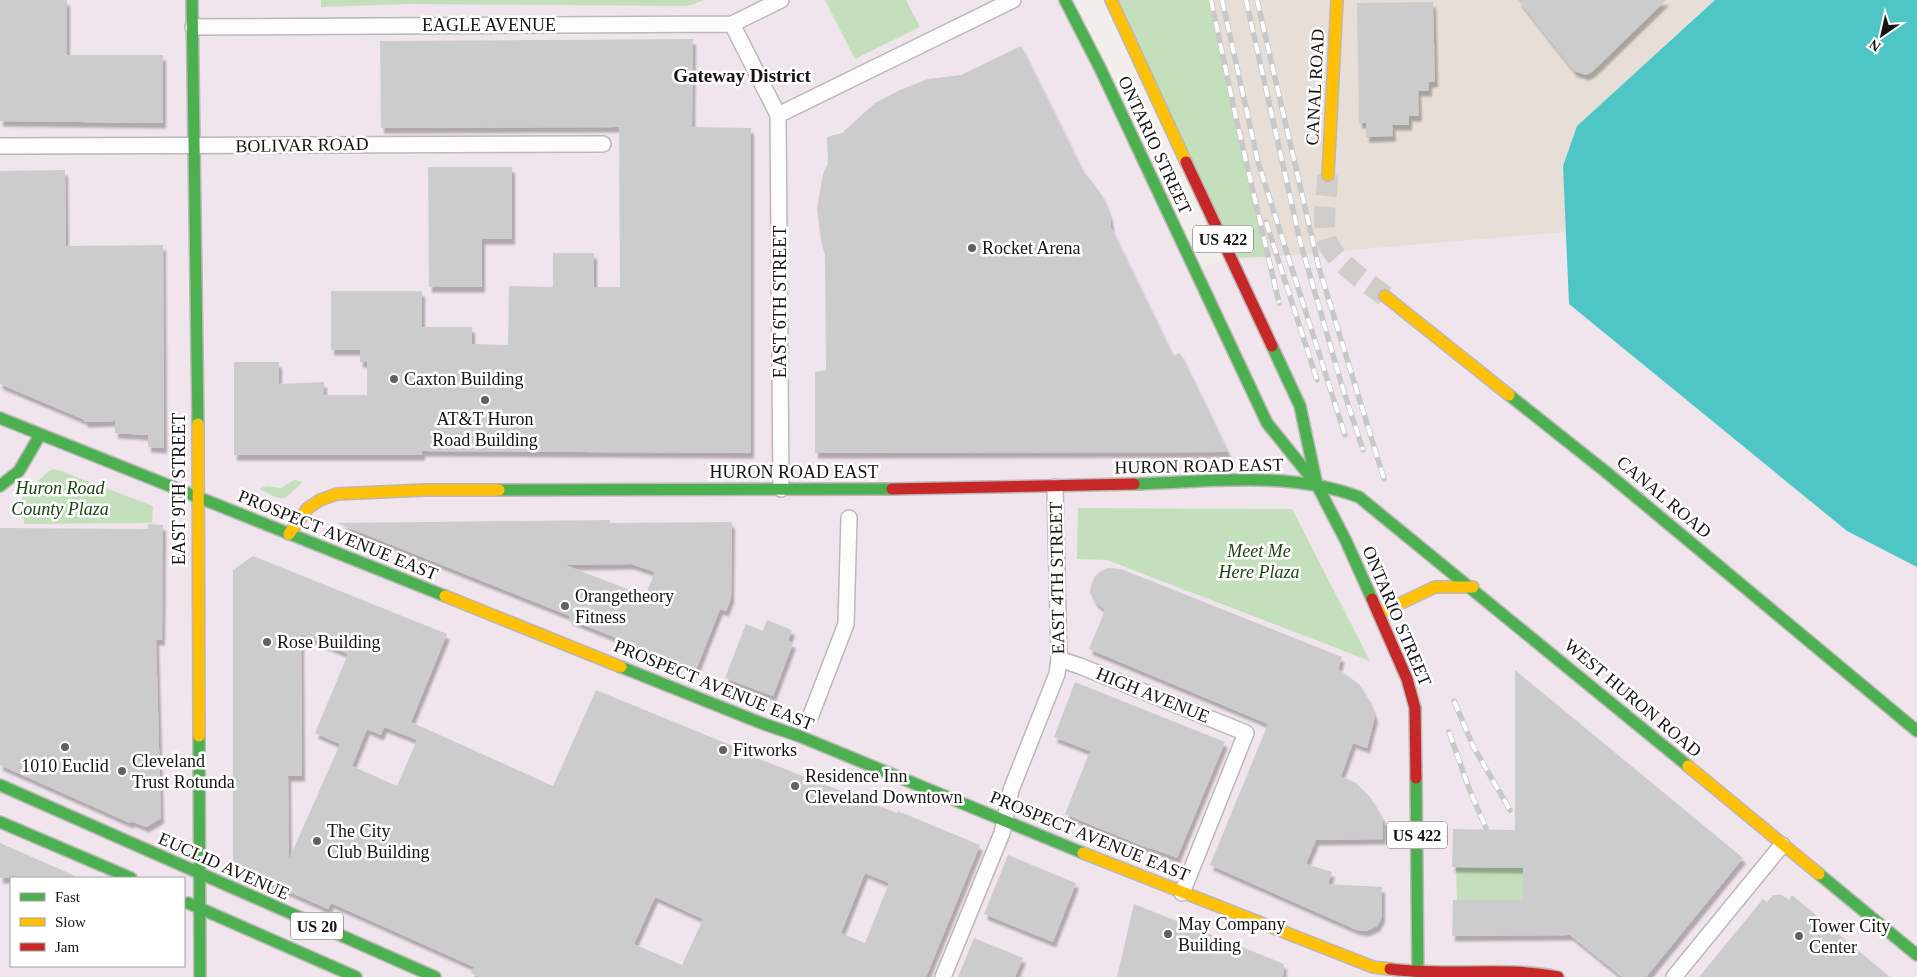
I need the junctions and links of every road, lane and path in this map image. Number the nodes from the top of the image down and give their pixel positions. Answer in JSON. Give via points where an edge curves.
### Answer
{"nodes":[{"id":1,"x":192,"y":0,"type":"edge"},
{"id":2,"x":780,"y":0,"type":"edge"},
{"id":3,"x":1013,"y":0,"type":"edge"},
{"id":4,"x":1065,"y":0,"type":"edge"},
{"id":5,"x":1111,"y":0,"type":"edge"},
{"id":6,"x":1337,"y":0,"type":"edge"},
{"id":7,"x":732,"y":24,"type":"junction"},
{"id":8,"x":193,"y":27,"type":"junction"},
{"id":9,"x":778,"y":115,"type":"junction"},
{"id":10,"x":603,"y":144,"type":"dead end"},
{"id":11,"x":0,"y":146,"type":"edge"},
{"id":12,"x":194,"y":146,"type":"junction"},
{"id":13,"x":1328,"y":175,"type":"tunnel mouth"},
{"id":14,"x":1384,"y":296,"type":"tunnel mouth"},
{"id":15,"x":0,"y":418,"type":"edge"},
{"id":16,"x":40,"y":435,"type":"junction"},
{"id":17,"x":1317,"y":485,"type":"junction"},
{"id":18,"x":0,"y":486,"type":"edge"},
{"id":19,"x":1055,"y":487,"type":"junction"},
{"id":20,"x":781,"y":489,"type":"junction"},
{"id":21,"x":197,"y":498,"type":"junction"},
{"id":22,"x":850,"y":518,"type":"dead end"},
{"id":23,"x":289,"y":534,"type":"junction"},
{"id":24,"x":1473,"y":587,"type":"junction"},
{"id":25,"x":1378,"y":614,"type":"junction"},
{"id":26,"x":1059,"y":659,"type":"junction"},
{"id":27,"x":810,"y":715,"type":"dead end"},
{"id":28,"x":1917,"y":731,"type":"edge"},
{"id":29,"x":0,"y":785,"type":"edge"},
{"id":30,"x":1005,"y":821,"type":"junction"},
{"id":31,"x":0,"y":822,"type":"edge"},
{"id":32,"x":1782,"y":845,"type":"junction"},
{"id":33,"x":199,"y":874,"type":"junction"},
{"id":34,"x":129,"y":877,"type":"edge"},
{"id":35,"x":1182,"y":893,"type":"junction"},
{"id":36,"x":185,"y":901,"type":"edge"},
{"id":37,"x":201,"y":909,"type":"junction"},
{"id":38,"x":1917,"y":955,"type":"edge"},
{"id":39,"x":1418,"y":975,"type":"edge"},
{"id":40,"x":200,"y":977,"type":"edge"},
{"id":41,"x":356,"y":977,"type":"edge"},
{"id":42,"x":435,"y":977,"type":"edge"},
{"id":43,"x":943,"y":977,"type":"edge"},
{"id":44,"x":1558,"y":977,"type":"edge"},
{"id":45,"x":1674,"y":977,"type":"edge"}],
"edges":[{"from":1,"to":8,"type":"street","name":"EAST 9TH STREET"},
{"from":2,"to":7,"type":"street","name":"EAGLE AVENUE"},
{"from":3,"to":9,"type":"street"},
{"from":4,"to":17,"type":"street","name":"ONTARIO STREET","number":"US 422","via":[[1268,423]]},
{"from":5,"to":17,"type":"street","name":"ONTARIO STREET","number":"US 422","via":[[1300,406]]},
{"from":6,"to":13,"type":"street","name":"CANAL ROAD"},
{"from":7,"to":8,"type":"street","name":"EAGLE AVENUE"},
{"from":7,"to":9,"type":"street","name":"EAST 6TH STREET"},
{"from":8,"to":12,"type":"street","name":"EAST 9TH STREET"},
{"from":9,"to":20,"type":"street","name":"EAST 6TH STREET"},
{"from":10,"to":12,"type":"street","name":"BOLIVAR ROAD"},
{"from":11,"to":12,"type":"street","name":"BOLIVAR ROAD"},
{"from":12,"to":21,"type":"street","name":"EAST 9TH STREET"},
{"from":14,"to":28,"type":"street","name":"CANAL ROAD","via":[[1614,478]]},
{"from":15,"to":16,"type":"street","name":"PROSPECT AVENUE EAST"},
{"from":16,"to":18,"type":"street","via":[[18,474]]},
{"from":16,"to":21,"type":"street","name":"PROSPECT AVENUE EAST"},
{"from":17,"to":19,"type":"street","name":"HURON ROAD EAST","via":[[1266,480]]},
{"from":17,"to":24,"type":"street","name":"WEST HURON ROAD","via":[[1343,491],[1368,503]]},
{"from":17,"to":25,"type":"street","name":"ONTARIO STREET","number":"US 422"},
{"from":19,"to":20,"type":"street","name":"HURON ROAD EAST"},
{"from":19,"to":26,"type":"street","name":"EAST 4TH STREET"},
{"from":20,"to":23,"type":"street","name":"HURON ROAD EAST","via":[[424,490],[337,494],[314,501]]},
{"from":21,"to":23,"type":"street","name":"PROSPECT AVENUE EAST"},
{"from":21,"to":33,"type":"street","name":"EAST 9TH STREET"},
{"from":22,"to":27,"type":"street","via":[[846,624]]},
{"from":23,"to":30,"type":"street","name":"PROSPECT AVENUE EAST"},
{"from":24,"to":25,"type":"street","via":[[1435,587]]},
{"from":24,"to":32,"type":"street","name":"WEST HURON ROAD"},
{"from":25,"to":39,"type":"street","name":"ONTARIO STREET","number":"US 422","via":[[1408,679],[1415,708]]},
{"from":26,"to":30,"type":"street","name":"EAST 4TH STREET","via":[[1011,790]]},
{"from":26,"to":35,"type":"street","name":"HIGH AVENUE","via":[[1246,733]]},
{"from":29,"to":33,"type":"street","name":"EUCLID AVENUE","number":"US 20"},
{"from":30,"to":35,"type":"street","name":"PROSPECT AVENUE EAST"},
{"from":30,"to":43,"type":"street","name":"EAST 4TH STREET"},
{"from":31,"to":34,"type":"street"},
{"from":32,"to":38,"type":"street","name":"WEST HURON ROAD"},
{"from":32,"to":45,"type":"street"},
{"from":33,"to":37,"type":"street","name":"EAST 9TH STREET"},
{"from":33,"to":42,"type":"street","name":"EUCLID AVENUE","number":"US 20"},
{"from":35,"to":39,"type":"street","name":"PROSPECT AVENUE EAST","via":[[1373,967]]},
{"from":36,"to":37,"type":"street","number":"US 20"},
{"from":37,"to":40,"type":"street","name":"EAST 9TH STREET"},
{"from":37,"to":41,"type":"street","number":"US 20"},
{"from":39,"to":44,"type":"street","name":"PROSPECT AVENUE EAST","via":[[1538,973]]}]}
